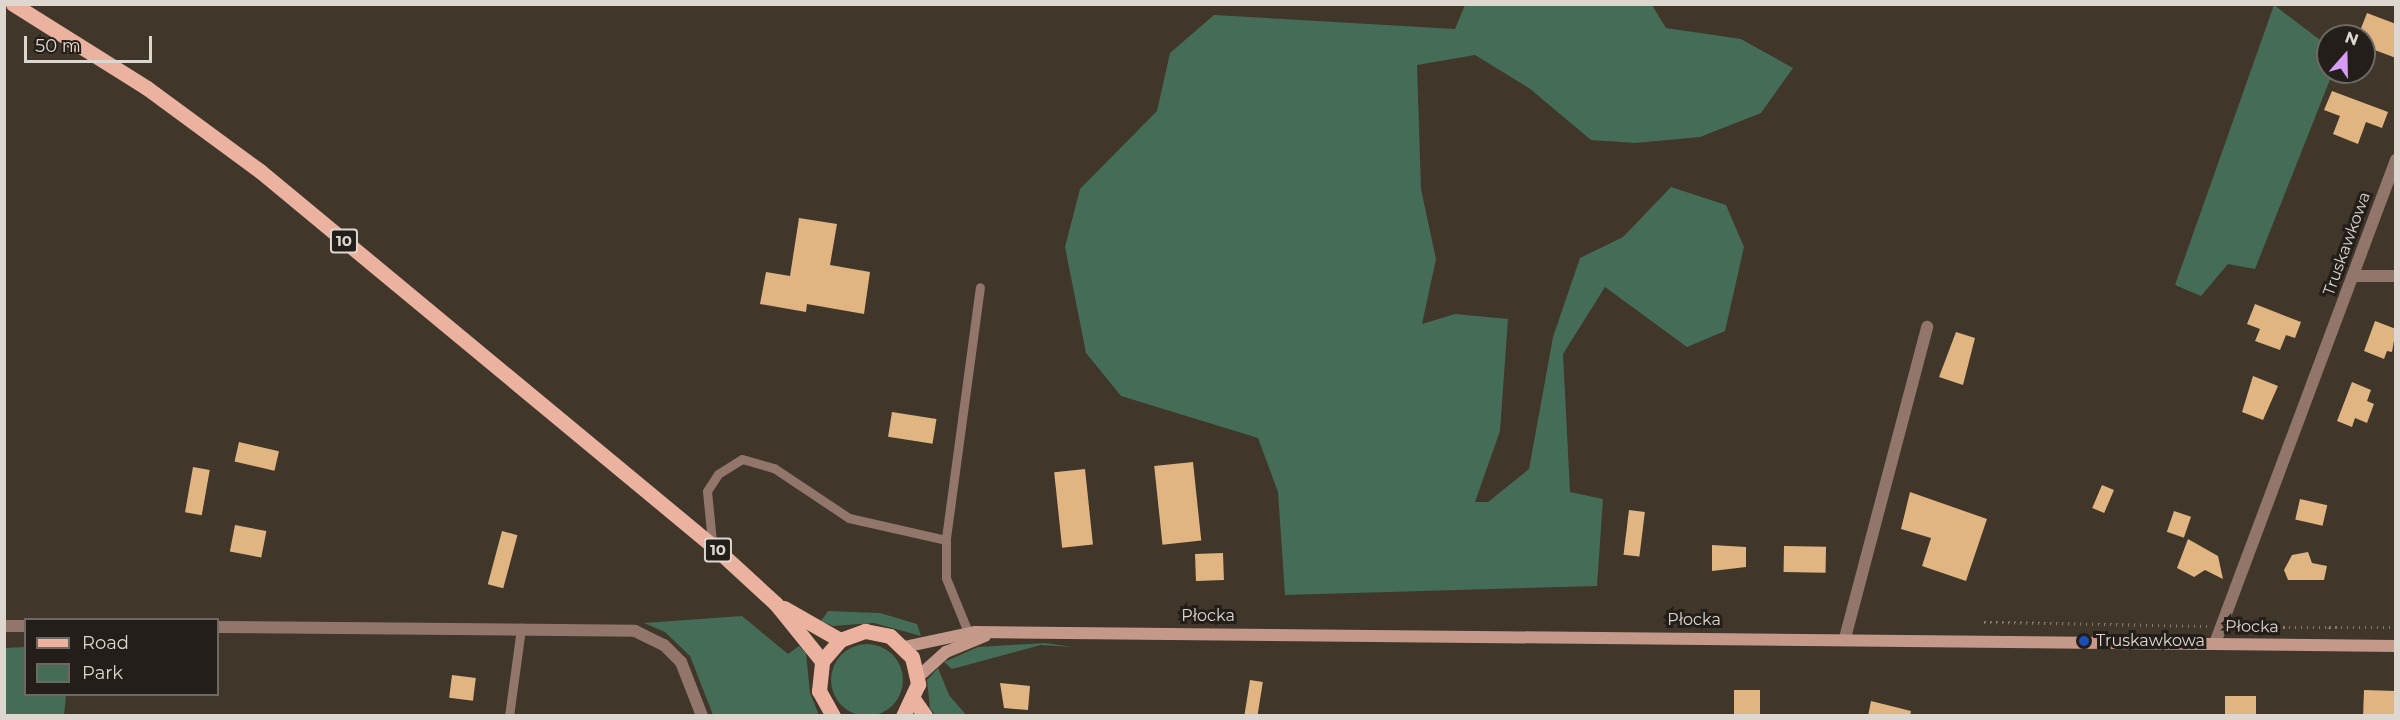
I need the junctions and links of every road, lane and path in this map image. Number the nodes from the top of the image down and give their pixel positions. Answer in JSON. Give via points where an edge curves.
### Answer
{"nodes":[{"id":1,"x":13,"y":4,"type":"edge"},
{"id":2,"x":2396,"y":160,"type":"edge"},
{"id":3,"x":2354,"y":276,"type":"junction"},
{"id":4,"x":2396,"y":276,"type":"edge"},
{"id":5,"x":980,"y":288,"type":"dead end"},
{"id":6,"x":1927,"y":327,"type":"dead end"},
{"id":7,"x":946,"y":540,"type":"junction"},
{"id":8,"x":714,"y":547,"type":"junction"},
{"id":9,"x":776,"y":604,"type":"junction"},
{"id":10,"x":4,"y":626,"type":"edge"},
{"id":11,"x":24,"y":626,"type":"edge"},
{"id":12,"x":219,"y":627,"type":"edge"},
{"id":13,"x":2329,"y":627,"type":"dead end"},
{"id":14,"x":2396,"y":627,"type":"edge"},
{"id":15,"x":521,"y":628,"type":"junction"},
{"id":16,"x":968,"y":632,"type":"junction"},
{"id":17,"x":992,"y":634,"type":"junction"},
{"id":18,"x":1845,"y":638,"type":"junction"},
{"id":19,"x":840,"y":639,"type":"junction"},
{"id":20,"x":2215,"y":643,"type":"junction"},
{"id":21,"x":2396,"y":646,"type":"edge"},
{"id":22,"x":904,"y":647,"type":"junction"},
{"id":23,"x":822,"y":662,"type":"junction"},
{"id":24,"x":918,"y":677,"type":"junction"},
{"id":25,"x":914,"y":700,"type":"junction"},
{"id":26,"x":830,"y":714,"type":"edge"},
{"id":27,"x":509,"y":716,"type":"edge"},
{"id":28,"x":702,"y":716,"type":"edge"},
{"id":29,"x":903,"y":716,"type":"edge"},
{"id":30,"x":925,"y":716,"type":"edge"}],
"edges":[{"from":1,"to":8,"type":"main road","number":"10","via":[[140,83],[236,152]]},
{"from":2,"to":3,"type":"street","name":"Truskawkowa"},
{"from":3,"to":4,"type":"street"},
{"from":3,"to":20,"type":"street","name":"Truskawkowa"},
{"from":5,"to":7,"type":"lane"},
{"from":6,"to":18,"type":"street"},
{"from":7,"to":8,"type":"lane","via":[[849,518],[757,460],[742,459],[717,474],[707,490]]},
{"from":7,"to":16,"type":"lane","via":[[946,578]]},
{"from":8,"to":9,"type":"main road","number":"10"},
{"from":9,"to":19,"type":"main road","number":"10"},
{"from":9,"to":23,"type":"main road","number":"10"},
{"from":10,"to":11,"type":"street"},
{"from":12,"to":15,"type":"street"},
{"from":13,"to":14,"type":"path"},
{"from":15,"to":27,"type":"lane"},
{"from":15,"to":28,"type":"street","via":[[620,629],[654,638],[688,674]]},
{"from":16,"to":17,"type":"street","name":"Płocka"},
{"from":16,"to":22,"type":"street","name":"Płocka"},
{"from":17,"to":18,"type":"street","name":"Płocka"},
{"from":17,"to":24,"type":"street","name":"Płocka","via":[[945,652]]},
{"from":18,"to":20,"type":"street","name":"Płocka"},
{"from":19,"to":22,"type":"main road","via":[[873,631]]},
{"from":19,"to":23,"type":"main road"},
{"from":20,"to":21,"type":"street","name":"Płocka"},
{"from":22,"to":24,"type":"main road"},
{"from":23,"to":26,"type":"main road","via":[[818,684]]},
{"from":24,"to":25,"type":"main road"},
{"from":25,"to":29,"type":"main road"},
{"from":25,"to":30,"type":"main road"}]}
